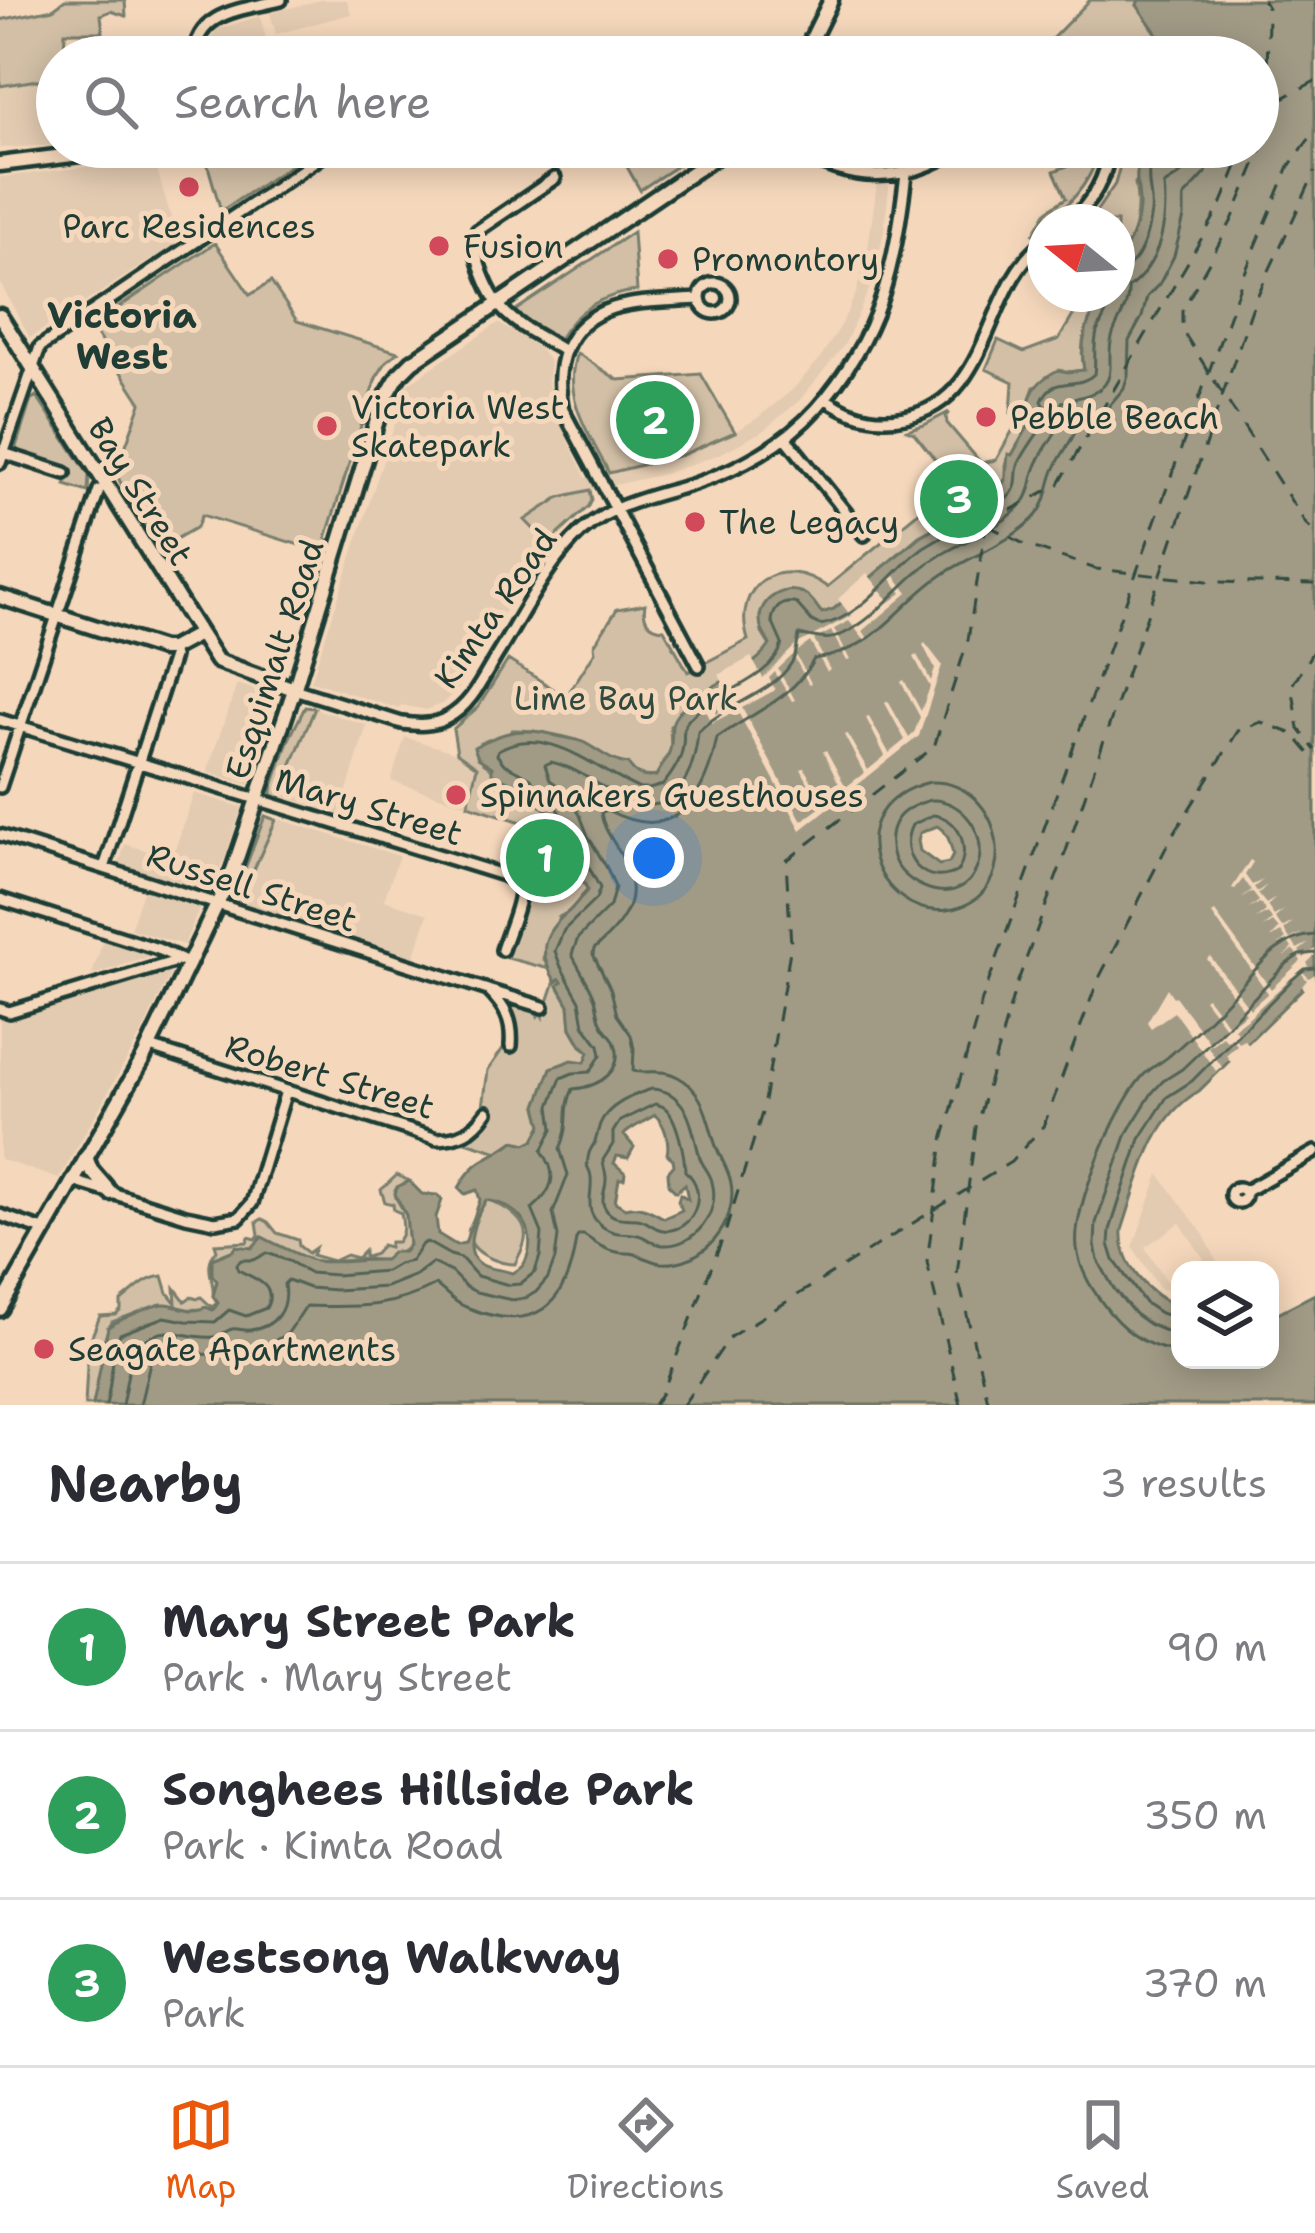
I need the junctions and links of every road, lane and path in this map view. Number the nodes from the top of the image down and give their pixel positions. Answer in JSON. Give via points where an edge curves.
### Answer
{"nodes":[{"id":1,"x":281,"y":0,"type":"edge"},
{"id":2,"x":831,"y":0,"type":"edge"},
{"id":3,"x":198,"y":36,"type":"edge"},
{"id":4,"x":813,"y":36,"type":"edge"},
{"id":5,"x":36,"y":160,"type":"edge"},
{"id":6,"x":0,"y":164,"type":"edge"},
{"id":7,"x":302,"y":168,"type":"edge"},
{"id":8,"x":699,"y":168,"type":"edge"},
{"id":9,"x":832,"y":168,"type":"edge"},
{"id":10,"x":922,"y":168,"type":"edge"},
{"id":11,"x":1105,"y":168,"type":"edge"},
{"id":12,"x":906,"y":174,"type":"junction"},
{"id":13,"x":555,"y":178,"type":"dead end"},
{"id":14,"x":1088,"y":204,"type":"edge"},
{"id":15,"x":1027,"y":257,"type":"edge"},
{"id":16,"x":700,"y":299,"type":"dead end"},
{"id":17,"x":496,"y":304,"type":"junction"},
{"id":18,"x":0,"y":316,"type":"edge"},
{"id":19,"x":564,"y":352,"type":"junction"},
{"id":20,"x":31,"y":367,"type":"junction"},
{"id":21,"x":825,"y":398,"type":"junction"},
{"id":22,"x":784,"y":437,"type":"junction"},
{"id":23,"x":1,"y":456,"type":"edge"},
{"id":24,"x":65,"y":473,"type":"dead end"},
{"id":25,"x":98,"y":490,"type":"dead end"},
{"id":26,"x":614,"y":508,"type":"junction"},
{"id":27,"x":864,"y":535,"type":"dead end"},
{"id":28,"x":0,"y":598,"type":"edge"},
{"id":29,"x":57,"y":615,"type":"junction"},
{"id":30,"x":199,"y":634,"type":"junction"},
{"id":31,"x":171,"y":649,"type":"junction"},
{"id":32,"x":699,"y":666,"type":"dead end"},
{"id":33,"x":294,"y":689,"type":"junction"},
{"id":34,"x":0,"y":720,"type":"edge"},
{"id":35,"x":20,"y":726,"type":"junction"},
{"id":36,"x":139,"y":763,"type":"junction"},
{"id":37,"x":0,"y":787,"type":"edge"},
{"id":38,"x":257,"y":800,"type":"junction"},
{"id":39,"x":0,"y":835,"type":"edge"},
{"id":40,"x":104,"y":868,"type":"junction"},
{"id":41,"x":0,"y":898,"type":"edge"},
{"id":42,"x":217,"y":905,"type":"junction"},
{"id":43,"x":502,"y":950,"type":"dead end"},
{"id":44,"x":185,"y":962,"type":"junction"},
{"id":45,"x":488,"y":990,"type":"junction"},
{"id":46,"x":543,"y":1007,"type":"dead end"},
{"id":47,"x":0,"y":1009,"type":"edge"},
{"id":48,"x":150,"y":1046,"type":"junction"},
{"id":49,"x":511,"y":1046,"type":"dead end"},
{"id":50,"x":286,"y":1091,"type":"junction"},
{"id":51,"x":487,"y":1112,"type":"dead end"},
{"id":52,"x":1315,"y":1152,"type":"edge"},
{"id":53,"x":86,"y":1157,"type":"junction"},
{"id":54,"x":73,"y":1181,"type":"junction"},
{"id":55,"x":1244,"y":1192,"type":"dead end"},
{"id":56,"x":111,"y":1193,"type":"junction"},
{"id":57,"x":0,"y":1215,"type":"edge"},
{"id":58,"x":46,"y":1231,"type":"junction"},
{"id":59,"x":0,"y":1309,"type":"edge"}],
"edges":[{"from":1,"to":3,"type":"street","via":[[208,22]]},
{"from":2,"to":4,"type":"main road"},
{"from":5,"to":6,"type":"main road"},
{"from":7,"to":20,"type":"street","via":[[40,347]]},
{"from":8,"to":17,"type":"main road","name":"Esquimalt Road"},
{"from":9,"to":12,"type":"street"},
{"from":10,"to":12,"type":"street"},
{"from":11,"to":14,"type":"street"},
{"from":12,"to":21,"type":"street","name":"Kimta Road","via":[[886,291],[865,340]]},
{"from":13,"to":17,"type":"street","via":[[477,231],[473,244]]},
{"from":15,"to":21,"type":"street","via":[[972,368],[939,403],[884,419]]},
{"from":16,"to":19,"type":"street","via":[[607,310]]},
{"from":17,"to":19,"type":"street"},
{"from":17,"to":33,"type":"main road","name":"Esquimalt Road","via":[[412,362],[390,388]]},
{"from":18,"to":20,"type":"main road","name":"Bay Street"},
{"from":19,"to":26,"type":"street","via":[[563,410]]},
{"from":20,"to":23,"type":"street"},
{"from":20,"to":30,"type":"main road","name":"Bay Street"},
{"from":21,"to":22,"type":"street","name":"Kimta Road"},
{"from":22,"to":26,"type":"street","name":"Kimta Road","via":[[730,470]]},
{"from":22,"to":27,"type":"street"},
{"from":23,"to":24,"type":"street"},
{"from":25,"to":29,"type":"street"},
{"from":26,"to":32,"type":"street"},
{"from":26,"to":33,"type":"street","name":"Kimta Road","via":[[561,553],[458,710],[433,724],[402,723]]},
{"from":28,"to":29,"type":"main road"},
{"from":29,"to":31,"type":"main road"},
{"from":29,"to":35,"type":"street"},
{"from":30,"to":31,"type":"main road"},
{"from":30,"to":33,"type":"main road","name":"Bay Street","via":[[217,661]]},
{"from":31,"to":36,"type":"street"},
{"from":33,"to":38,"type":"main road","name":"Esquimalt Road"},
{"from":34,"to":35,"type":"street","name":"Mary Street"},
{"from":35,"to":36,"type":"street","name":"Mary Street"},
{"from":35,"to":37,"type":"street"},
{"from":36,"to":38,"type":"street","name":"Mary Street"},
{"from":36,"to":40,"type":"street"},
{"from":38,"to":42,"type":"main road","name":"Esquimalt Road"},
{"from":38,"to":43,"type":"street","name":"Mary Street","via":[[516,882]]},
{"from":39,"to":40,"type":"street","name":"Russell Street"},
{"from":40,"to":42,"type":"street","name":"Russell Street"},
{"from":41,"to":44,"type":"street"},
{"from":42,"to":44,"type":"main road","name":"Esquimalt Road"},
{"from":42,"to":45,"type":"street","name":"Russell Street"},
{"from":44,"to":47,"type":"street"},
{"from":44,"to":48,"type":"main road","name":"Esquimalt Road"},
{"from":45,"to":46,"type":"street","name":"Russell Street"},
{"from":45,"to":49,"type":"street","via":[[509,1016]]},
{"from":48,"to":50,"type":"street","name":"Robert Street"},
{"from":48,"to":53,"type":"main road","name":"Esquimalt Road"},
{"from":50,"to":51,"type":"street","name":"Robert Street","via":[[437,1139],[460,1137]]},
{"from":50,"to":56,"type":"street","via":[[252,1203],[239,1218],[215,1222]]},
{"from":52,"to":55,"type":"street"},
{"from":53,"to":54,"type":"main road","name":"Esquimalt Road"},
{"from":53,"to":56,"type":"main road"},
{"from":54,"to":56,"type":"street"},
{"from":54,"to":58,"type":"main road","name":"Esquimalt Road"},
{"from":57,"to":58,"type":"street"},
{"from":58,"to":59,"type":"main road","name":"Esquimalt Road"}]}
